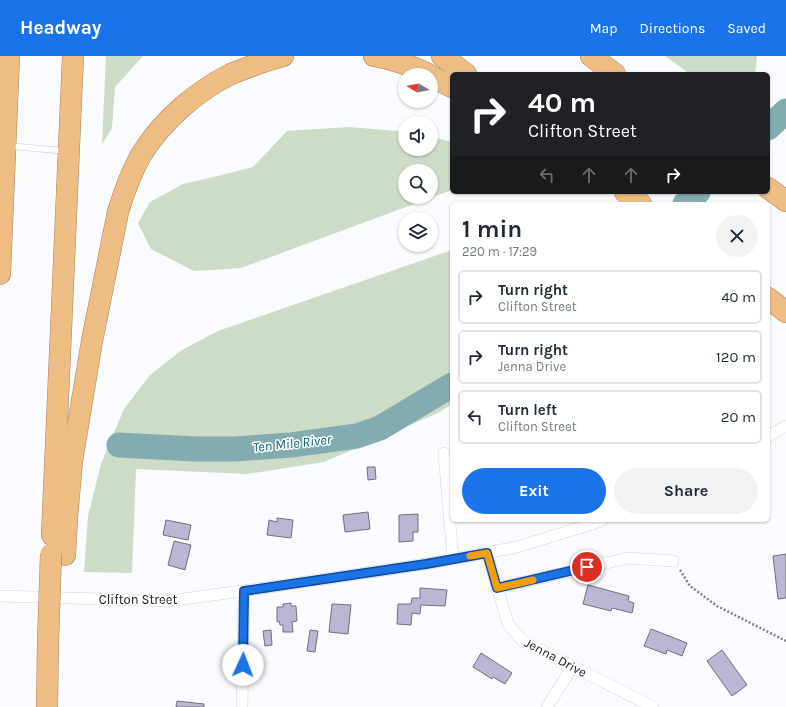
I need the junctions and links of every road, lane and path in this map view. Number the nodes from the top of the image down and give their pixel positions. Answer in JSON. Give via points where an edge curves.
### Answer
{"nodes":[{"id":1,"x":9,"y":56,"type":"edge"},
{"id":2,"x":73,"y":56,"type":"edge"},
{"id":3,"x":283,"y":56,"type":"edge"},
{"id":4,"x":374,"y":56,"type":"edge"},
{"id":5,"x":442,"y":56,"type":"edge"},
{"id":6,"x":591,"y":56,"type":"edge"},
{"id":7,"x":415,"y":68,"type":"edge"},
{"id":8,"x":463,"y":72,"type":"edge"},
{"id":9,"x":612,"y":72,"type":"edge"},
{"id":10,"x":438,"y":79,"type":"edge"},
{"id":11,"x":450,"y":86,"type":"edge"},
{"id":12,"x":6,"y":146,"type":"junction"},
{"id":13,"x":68,"y":152,"type":"junction"},
{"id":14,"x":770,"y":189,"type":"edge"},
{"id":15,"x":628,"y":194,"type":"edge"},
{"id":16,"x":786,"y":201,"type":"edge"},
{"id":17,"x":638,"y":202,"type":"edge"},
{"id":18,"x":0,"y":274,"type":"edge"},
{"id":19,"x":770,"y":300,"type":"edge"},
{"id":20,"x":786,"y":312,"type":"edge"},
{"id":21,"x":786,"y":426,"type":"edge"},
{"id":22,"x":770,"y":435,"type":"edge"},
{"id":23,"x":444,"y":453,"type":"dead end"},
{"id":24,"x":598,"y":522,"type":"edge"},
{"id":25,"x":487,"y":553,"type":"junction"},
{"id":26,"x":58,"y":554,"type":"junction"},
{"id":27,"x":453,"y":560,"type":"junction"},
{"id":28,"x":673,"y":561,"type":"joint"},
{"id":29,"x":497,"y":588,"type":"junction"},
{"id":30,"x":244,"y":591,"type":"junction"},
{"id":31,"x":0,"y":596,"type":"edge"},
{"id":32,"x":786,"y":640,"type":"edge"},
{"id":33,"x":55,"y":642,"type":"junction"},
{"id":34,"x":573,"y":666,"type":"junction"},
{"id":35,"x":47,"y":707,"type":"edge"},
{"id":36,"x":60,"y":707,"type":"edge"},
{"id":37,"x":242,"y":707,"type":"edge"},
{"id":38,"x":547,"y":707,"type":"edge"},
{"id":39,"x":654,"y":707,"type":"edge"}],
"edges":[{"from":1,"to":12,"type":"highway"},
{"from":2,"to":13,"type":"highway"},
{"from":3,"to":26,"type":"highway","via":[[250,66],[213,84],[196,96],[180,109],[153,139],[131,174],[118,212],[92,341],[72,461],[68,511]]},
{"from":4,"to":7,"type":"highway"},
{"from":5,"to":8,"type":"highway"},
{"from":6,"to":9,"type":"highway"},
{"from":10,"to":11,"type":"highway"},
{"from":12,"to":13,"type":"lane"},
{"from":12,"to":18,"type":"highway"},
{"from":13,"to":26,"type":"highway"},
{"from":14,"to":16,"type":"highway"},
{"from":15,"to":17,"type":"highway"},
{"from":19,"to":20,"type":"highway"},
{"from":21,"to":22,"type":"street"},
{"from":23,"to":27,"type":"street"},
{"from":24,"to":25,"type":"street","name":"Clifton Street","via":[[517,547]]},
{"from":25,"to":27,"type":"street","name":"Clifton Street"},
{"from":25,"to":29,"type":"street","name":"Jenna Drive"},
{"from":26,"to":33,"type":"highway"},
{"from":27,"to":30,"type":"street","name":"Clifton Street"},
{"from":28,"to":29,"type":"street","via":[[628,558]]},
{"from":28,"to":32,"type":"path","via":[[690,586],[717,606]]},
{"from":29,"to":34,"type":"street","name":"Jenna Drive","via":[[508,624],[523,641]]},
{"from":30,"to":31,"type":"street","name":"Clifton Street","via":[[168,601]]},
{"from":30,"to":37,"type":"street"},
{"from":33,"to":35,"type":"highway"},
{"from":33,"to":36,"type":"highway"},
{"from":34,"to":38,"type":"street"},
{"from":34,"to":39,"type":"street","name":"Jenna Drive"}]}
